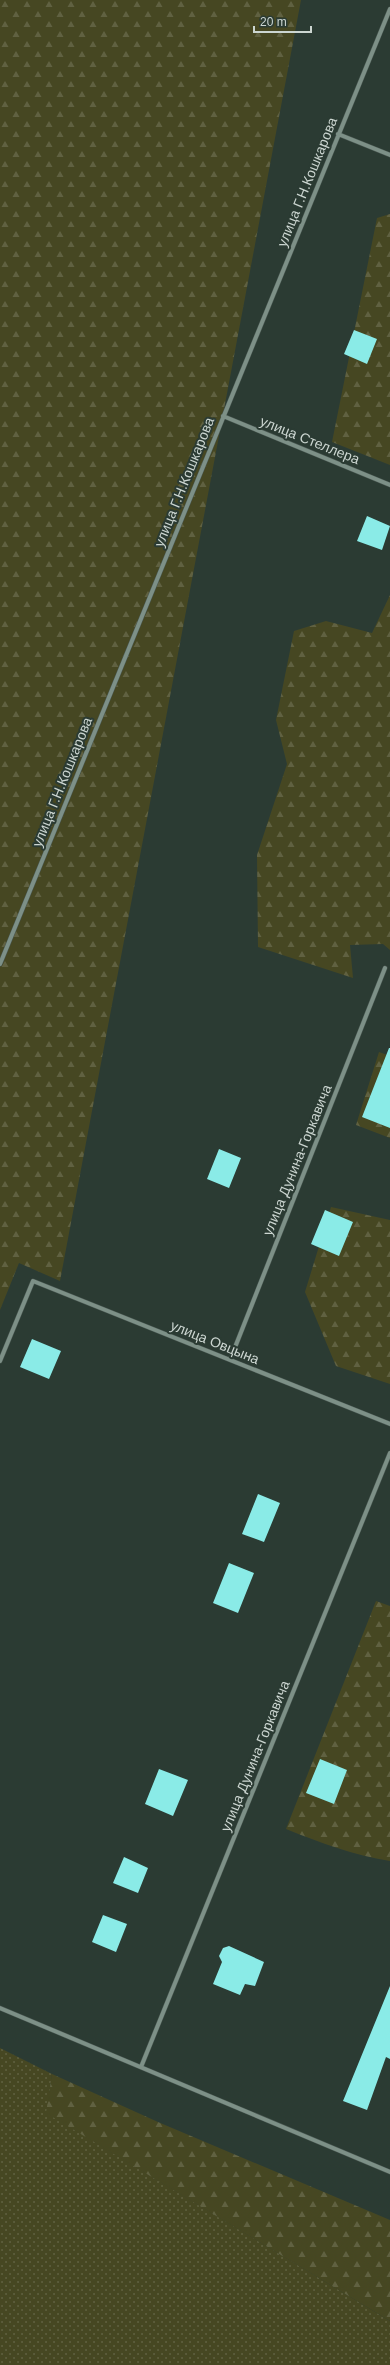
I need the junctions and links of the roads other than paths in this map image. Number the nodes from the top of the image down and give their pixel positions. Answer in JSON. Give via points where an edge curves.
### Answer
{"nodes":[{"id":1,"x":390,"y":9,"type":"edge"},
{"id":2,"x":338,"y":134,"type":"junction"},
{"id":3,"x":390,"y":155,"type":"edge"},
{"id":4,"x":223,"y":416,"type":"junction"},
{"id":5,"x":390,"y":485,"type":"edge"},
{"id":6,"x":0,"y":964,"type":"edge"},
{"id":7,"x":385,"y":968,"type":"dead end"},
{"id":8,"x":230,"y":1360,"type":"junction"},
{"id":9,"x":0,"y":1361,"type":"edge"},
{"id":10,"x":390,"y":1424,"type":"edge"},
{"id":11,"x":390,"y":1453,"type":"edge"},
{"id":12,"x":0,"y":2008,"type":"edge"},
{"id":13,"x":141,"y":2067,"type":"junction"},
{"id":14,"x":390,"y":2172,"type":"edge"}],
"edges":[{"from":1,"to":2,"type":"street","name":"улица Г.Н.Кошкарова"},
{"from":2,"to":3,"type":"street"},
{"from":2,"to":4,"type":"street","name":"улица Г.Н.Кошкарова"},
{"from":4,"to":5,"type":"street","name":"улица Стеллера"},
{"from":4,"to":6,"type":"street","name":"улица Г.Н.Кошкарова"},
{"from":7,"to":8,"type":"street","name":"улица Дунина-Горкавича"},
{"from":8,"to":9,"type":"street","name":"улица Овцына","via":[[33,1281]]},
{"from":8,"to":10,"type":"street","name":"улица Овцына"},
{"from":11,"to":13,"type":"street","name":"улица Дунина-Горкавича"},
{"from":12,"to":13,"type":"street"},
{"from":13,"to":14,"type":"street"}]}
